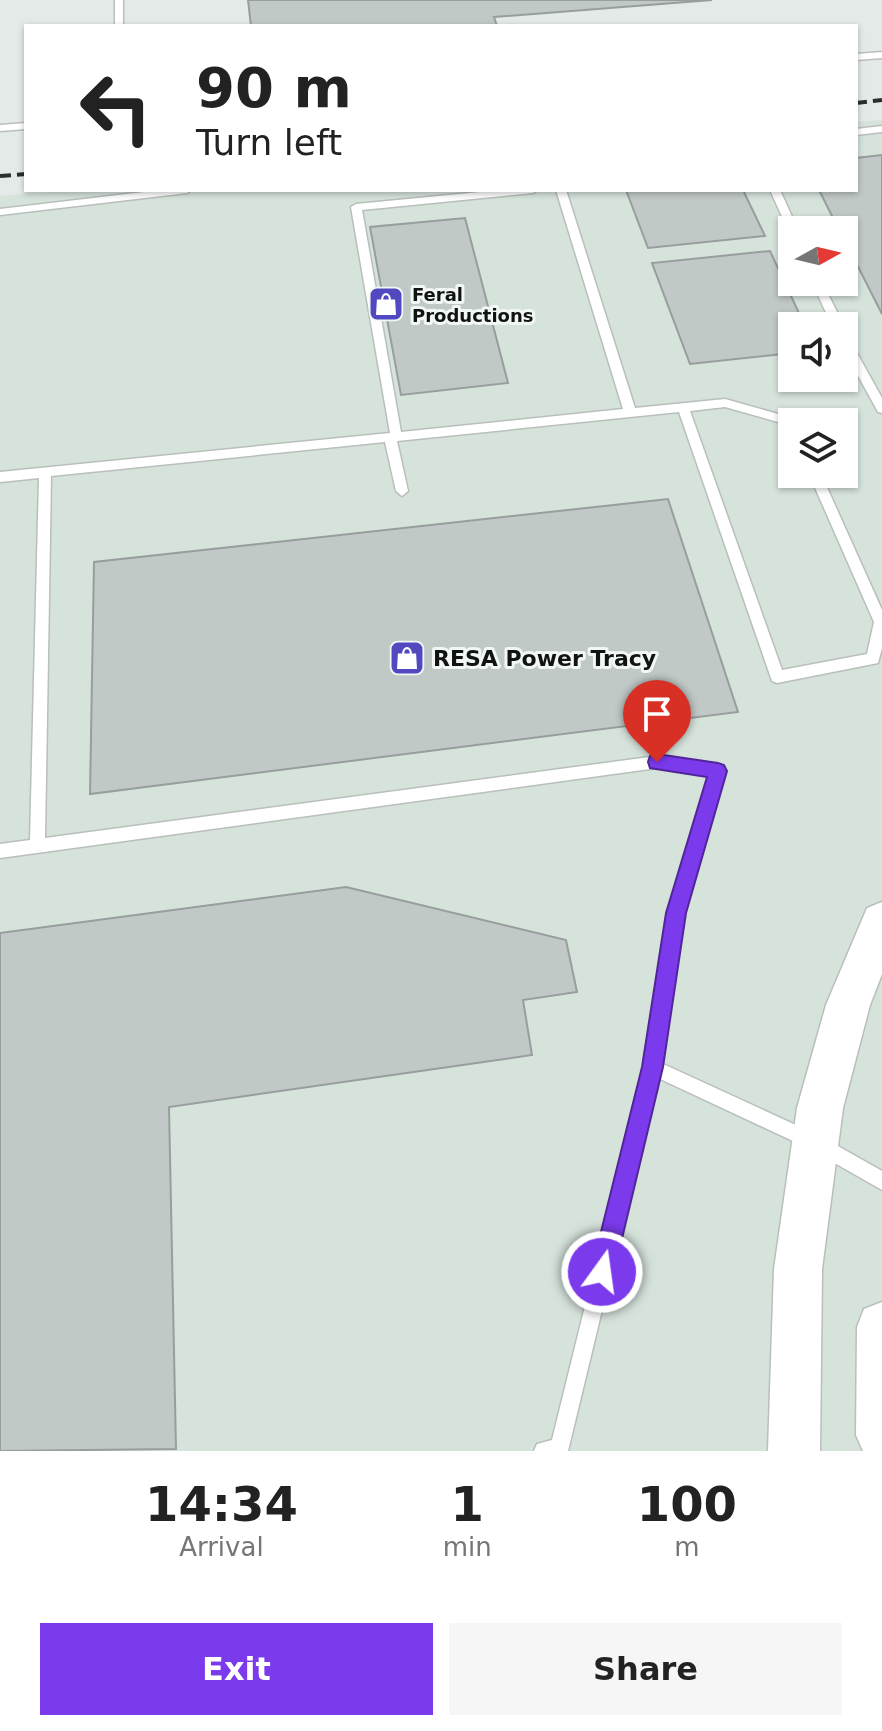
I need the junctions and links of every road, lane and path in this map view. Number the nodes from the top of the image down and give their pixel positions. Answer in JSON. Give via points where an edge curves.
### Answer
{"nodes":[{"id":1,"x":119,"y":0,"type":"edge"},
{"id":2,"x":119,"y":24,"type":"edge"},
{"id":3,"x":882,"y":55,"type":"edge"},
{"id":4,"x":858,"y":57,"type":"edge"},
{"id":5,"x":24,"y":126,"type":"edge"},
{"id":6,"x":0,"y":128,"type":"edge"},
{"id":7,"x":882,"y":129,"type":"edge"},
{"id":8,"x":858,"y":132,"type":"edge"},
{"id":9,"x":170,"y":192,"type":"edge"},
{"id":10,"x":512,"y":192,"type":"edge"},
{"id":11,"x":562,"y":192,"type":"edge"},
{"id":12,"x":776,"y":192,"type":"edge"},
{"id":13,"x":0,"y":212,"type":"edge"},
{"id":14,"x":787,"y":216,"type":"edge"},
{"id":15,"x":858,"y":365,"type":"edge"},
{"id":16,"x":683,"y":407,"type":"junction"},
{"id":17,"x":882,"y":409,"type":"edge"},
{"id":18,"x":630,"y":412,"type":"junction"},
{"id":19,"x":778,"y":418,"type":"edge"},
{"id":20,"x":393,"y":436,"type":"junction"},
{"id":21,"x":45,"y":472,"type":"junction"},
{"id":22,"x":0,"y":477,"type":"edge"},
{"id":23,"x":821,"y":488,"type":"edge"},
{"id":24,"x":402,"y":491,"type":"dead end"},
{"id":25,"x":881,"y":624,"type":"edge"},
{"id":26,"x":37,"y":846,"type":"junction"},
{"id":27,"x":0,"y":851,"type":"edge"},
{"id":28,"x":882,"y":922,"type":"edge"},
{"id":29,"x":652,"y":1067,"type":"junction"},
{"id":30,"x":816,"y":1143,"type":"junction"},
{"id":31,"x":882,"y":1181,"type":"edge"},
{"id":32,"x":882,"y":1327,"type":"edge"},
{"id":33,"x":882,"y":1435,"type":"edge"},
{"id":34,"x":544,"y":1451,"type":"edge"},
{"id":35,"x":794,"y":1451,"type":"edge"}],
"edges":[{"from":1,"to":2,"type":"lane"},
{"from":3,"to":4,"type":"lane"},
{"from":5,"to":6,"type":"lane"},
{"from":7,"to":8,"type":"lane"},
{"from":9,"to":13,"type":"lane"},
{"from":10,"to":20,"type":"lane","via":[[356,207]]},
{"from":11,"to":18,"type":"lane"},
{"from":12,"to":14,"type":"lane"},
{"from":15,"to":17,"type":"lane"},
{"from":16,"to":18,"type":"lane"},
{"from":16,"to":19,"type":"lane","via":[[725,403]]},
{"from":16,"to":25,"type":"lane","via":[[777,677],[873,659]]},
{"from":18,"to":20,"type":"lane"},
{"from":20,"to":21,"type":"lane"},
{"from":20,"to":24,"type":"lane"},
{"from":21,"to":22,"type":"lane"},
{"from":21,"to":26,"type":"lane"},
{"from":23,"to":25,"type":"lane"},
{"from":26,"to":27,"type":"lane"},
{"from":26,"to":29,"type":"lane","via":[[657,762],[718,771],[676,913]]},
{"from":28,"to":30,"type":"main road","via":[[848,1005],[820,1108]]},
{"from":29,"to":30,"type":"lane"},
{"from":29,"to":34,"type":"lane","via":[[560,1448]]},
{"from":30,"to":31,"type":"lane"},
{"from":30,"to":35,"type":"main road","via":[[798,1269]]},
{"from":32,"to":33,"type":"main road"}]}
